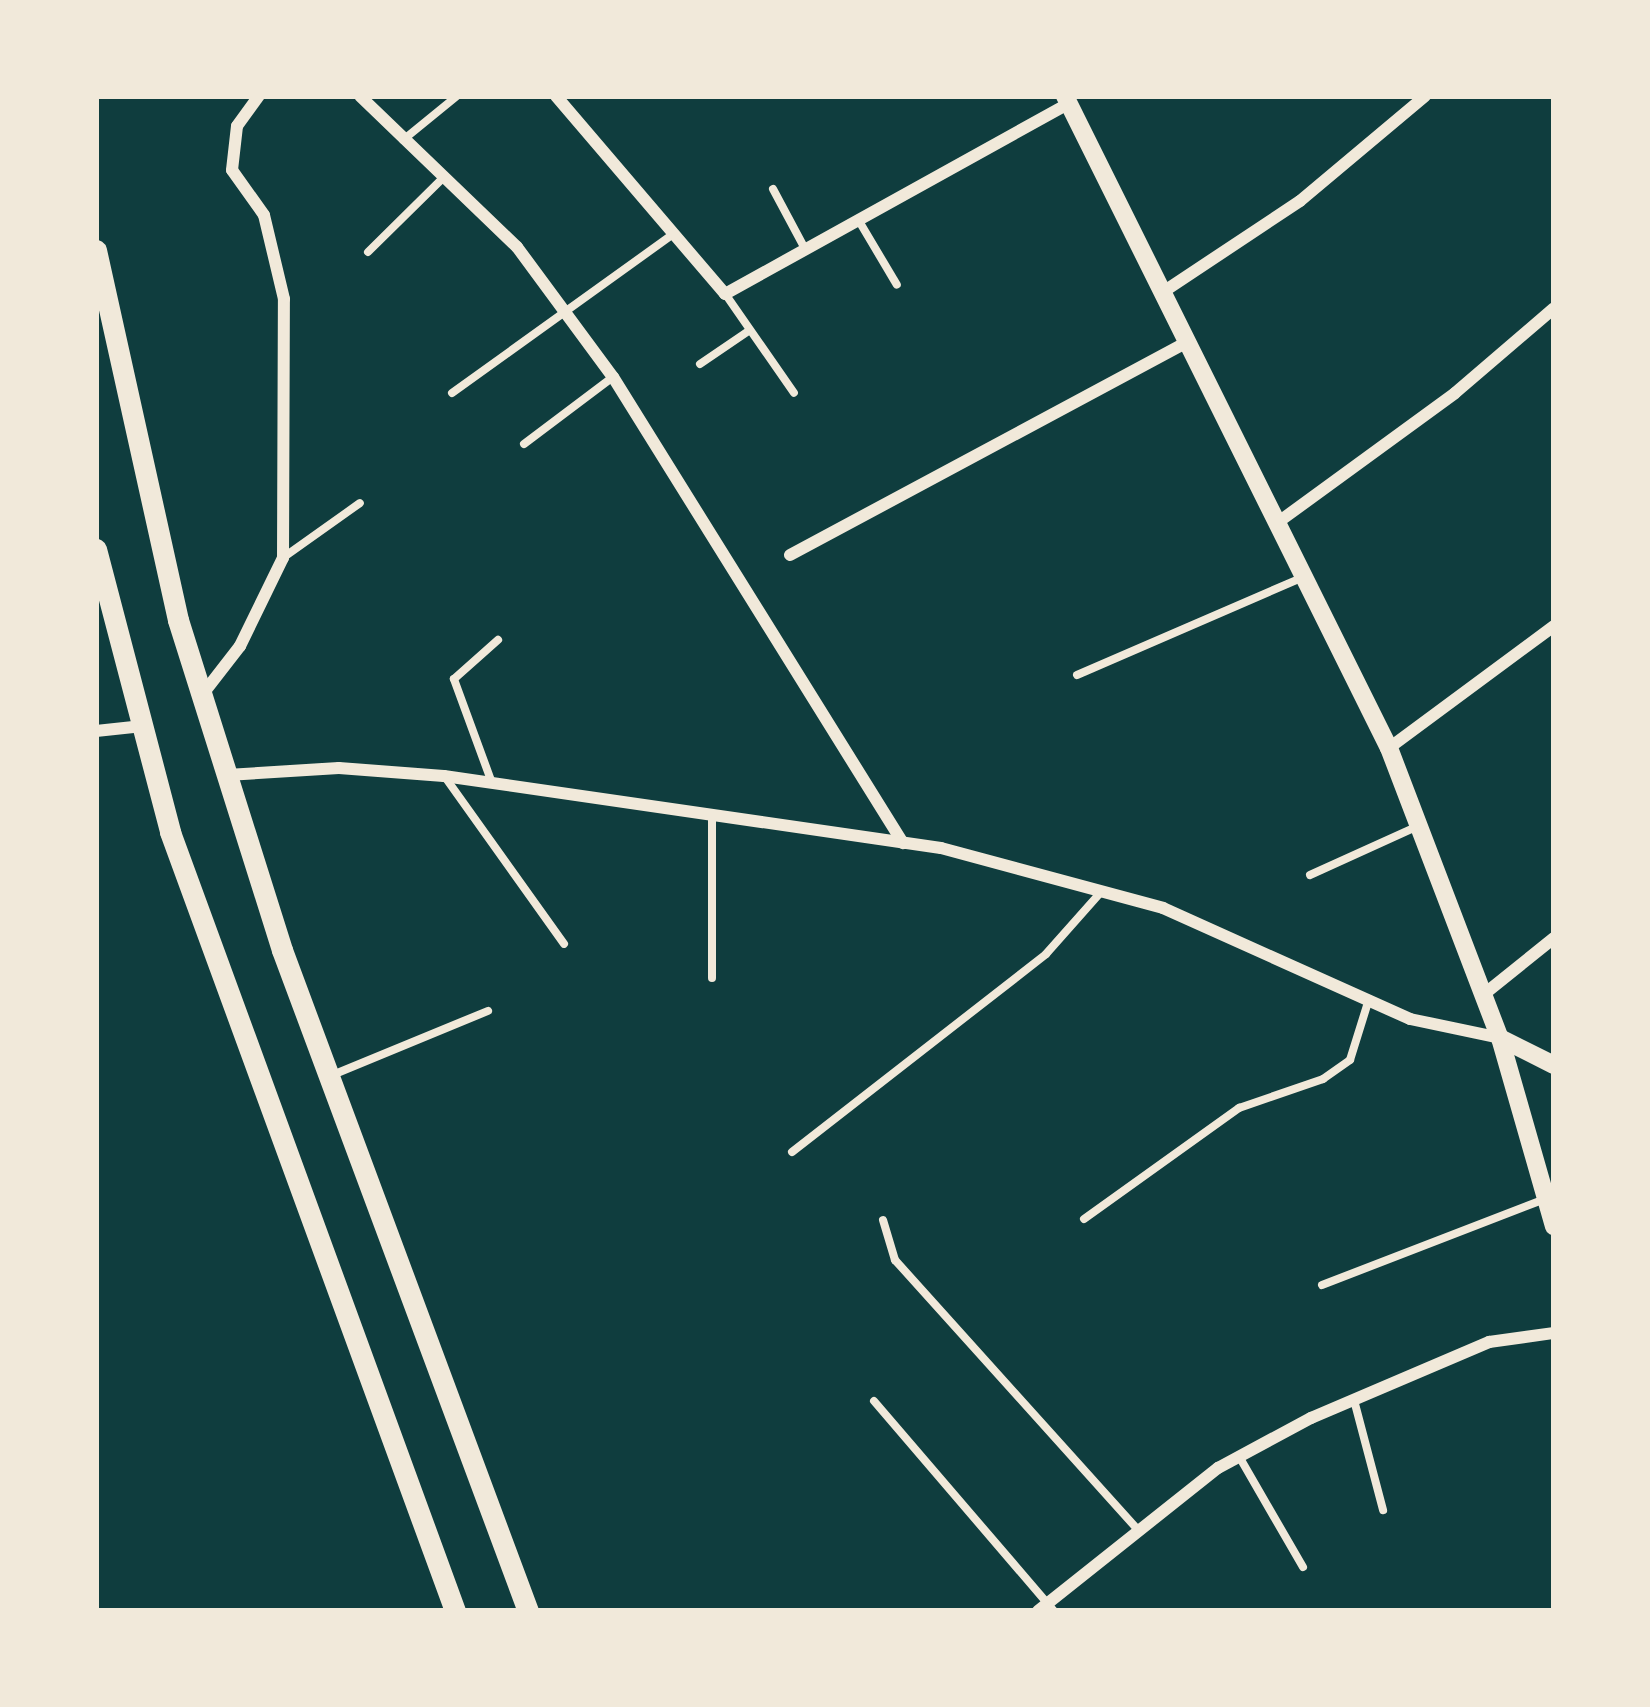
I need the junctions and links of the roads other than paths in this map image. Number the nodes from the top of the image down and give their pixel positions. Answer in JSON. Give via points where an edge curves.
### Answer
{"nodes":[{"id":1,"x":259,"y":96,"type":"edge"},
{"id":2,"x":360,"y":96,"type":"edge"},
{"id":3,"x":457,"y":96,"type":"edge"},
{"id":4,"x":1425,"y":96,"type":"edge"},
{"id":5,"x":559,"y":97,"type":"edge"},
{"id":6,"x":1067,"y":99,"type":"edge"},
{"id":7,"x":402,"y":141,"type":"junction"},
{"id":8,"x":441,"y":180,"type":"junction"},
{"id":9,"x":773,"y":189,"type":"dead end"},
{"id":10,"x":859,"y":220,"type":"junction"},
{"id":11,"x":674,"y":233,"type":"junction"},
{"id":12,"x":806,"y":249,"type":"junction"},
{"id":13,"x":96,"y":250,"type":"edge"},
{"id":14,"x":368,"y":252,"type":"dead end"},
{"id":15,"x":897,"y":285,"type":"dead end"},
{"id":16,"x":1163,"y":292,"type":"junction"},
{"id":17,"x":725,"y":294,"type":"junction"},
{"id":18,"x":1554,"y":308,"type":"edge"},
{"id":19,"x":566,"y":312,"type":"junction"},
{"id":20,"x":751,"y":330,"type":"junction"},
{"id":21,"x":1187,"y":342,"type":"junction"},
{"id":22,"x":700,"y":364,"type":"dead end"},
{"id":23,"x":614,"y":377,"type":"junction"},
{"id":24,"x":452,"y":393,"type":"dead end"},
{"id":25,"x":794,"y":393,"type":"dead end"},
{"id":26,"x":524,"y":444,"type":"dead end"},
{"id":27,"x":360,"y":503,"type":"dead end"},
{"id":28,"x":1277,"y":523,"type":"junction"},
{"id":29,"x":96,"y":549,"type":"edge"},
{"id":30,"x":790,"y":554,"type":"dead end"},
{"id":31,"x":283,"y":558,"type":"junction"},
{"id":32,"x":1304,"y":577,"type":"junction"},
{"id":33,"x":1554,"y":626,"type":"edge"},
{"id":34,"x":498,"y":640,"type":"dead end"},
{"id":35,"x":1077,"y":675,"type":"dead end"},
{"id":36,"x":202,"y":696,"type":"junction"},
{"id":37,"x":143,"y":726,"type":"junction"},
{"id":38,"x":96,"y":731,"type":"edge"},
{"id":39,"x":1389,"y":748,"type":"junction"},
{"id":40,"x":226,"y":775,"type":"junction"},
{"id":41,"x":444,"y":776,"type":"junction"},
{"id":42,"x":491,"y":783,"type":"junction"},
{"id":43,"x":712,"y":816,"type":"junction"},
{"id":44,"x":1419,"y":826,"type":"junction"},
{"id":45,"x":903,"y":843,"type":"junction"},
{"id":46,"x":1310,"y":875,"type":"dead end"},
{"id":47,"x":1102,"y":892,"type":"junction"},
{"id":48,"x":1554,"y":938,"type":"edge"},
{"id":49,"x":564,"y":944,"type":"dead end"},
{"id":50,"x":712,"y":978,"type":"dead end"},
{"id":51,"x":1483,"y":995,"type":"junction"},
{"id":52,"x":1369,"y":998,"type":"junction"},
{"id":53,"x":488,"y":1011,"type":"dead end"},
{"id":54,"x":1500,"y":1038,"type":"junction"},
{"id":55,"x":1554,"y":1065,"type":"edge"},
{"id":56,"x":329,"y":1077,"type":"junction"},
{"id":57,"x":792,"y":1152,"type":"dead end"},
{"id":58,"x":1546,"y":1199,"type":"junction"},
{"id":59,"x":1084,"y":1219,"type":"dead end"},
{"id":60,"x":883,"y":1220,"type":"dead end"},
{"id":61,"x":1554,"y":1226,"type":"edge"},
{"id":62,"x":1322,"y":1285,"type":"dead end"},
{"id":63,"x":1554,"y":1333,"type":"edge"},
{"id":64,"x":1354,"y":1400,"type":"junction"},
{"id":65,"x":874,"y":1401,"type":"dead end"},
{"id":66,"x":1240,"y":1456,"type":"junction"},
{"id":67,"x":1383,"y":1510,"type":"dead end"},
{"id":68,"x":1138,"y":1531,"type":"junction"},
{"id":69,"x":1303,"y":1567,"type":"dead end"},
{"id":70,"x":1046,"y":1609,"type":"edge"},
{"id":71,"x":455,"y":1611,"type":"edge"},
{"id":72,"x":528,"y":1611,"type":"edge"}],
"edges":[{"from":1,"to":31,"type":"street","via":[[237,126],[232,170],[264,215],[284,299]]},
{"from":2,"to":7,"type":"street"},
{"from":3,"to":7,"type":"lane"},
{"from":4,"to":16,"type":"street","via":[[1300,201]]},
{"from":5,"to":11,"type":"street"},
{"from":6,"to":10,"type":"street"},
{"from":6,"to":16,"type":"street"},
{"from":7,"to":8,"type":"street"},
{"from":8,"to":14,"type":"lane"},
{"from":8,"to":19,"type":"street","via":[[517,247]]},
{"from":9,"to":12,"type":"lane"},
{"from":10,"to":12,"type":"street"},
{"from":10,"to":15,"type":"lane"},
{"from":11,"to":17,"type":"street"},
{"from":11,"to":19,"type":"lane"},
{"from":12,"to":17,"type":"street"},
{"from":13,"to":36,"type":"main road"},
{"from":16,"to":21,"type":"street"},
{"from":17,"to":20,"type":"lane"},
{"from":18,"to":28,"type":"street","via":[[1455,393]]},
{"from":19,"to":23,"type":"street"},
{"from":19,"to":24,"type":"lane"},
{"from":20,"to":22,"type":"lane"},
{"from":20,"to":25,"type":"lane"},
{"from":21,"to":28,"type":"street"},
{"from":21,"to":30,"type":"street"},
{"from":23,"to":26,"type":"lane"},
{"from":23,"to":45,"type":"street"},
{"from":27,"to":31,"type":"lane"},
{"from":28,"to":32,"type":"street"},
{"from":29,"to":37,"type":"main road"},
{"from":31,"to":36,"type":"street","via":[[240,646]]},
{"from":32,"to":35,"type":"lane"},
{"from":32,"to":39,"type":"street"},
{"from":33,"to":39,"type":"street"},
{"from":34,"to":42,"type":"lane","via":[[454,679]]},
{"from":36,"to":40,"type":"main road"},
{"from":37,"to":38,"type":"street"},
{"from":37,"to":71,"type":"main road","via":[[170,832]]},
{"from":39,"to":44,"type":"street"},
{"from":40,"to":41,"type":"street","via":[[339,768]]},
{"from":40,"to":56,"type":"main road"},
{"from":41,"to":42,"type":"street"},
{"from":41,"to":49,"type":"lane"},
{"from":42,"to":43,"type":"street"},
{"from":43,"to":45,"type":"street"},
{"from":43,"to":50,"type":"lane"},
{"from":44,"to":46,"type":"lane"},
{"from":44,"to":51,"type":"street"},
{"from":45,"to":47,"type":"street"},
{"from":47,"to":52,"type":"street","via":[[1163,908]]},
{"from":47,"to":57,"type":"lane","via":[[1046,954]]},
{"from":48,"to":51,"type":"street"},
{"from":51,"to":54,"type":"street"},
{"from":52,"to":54,"type":"street","via":[[1410,1019]]},
{"from":52,"to":59,"type":"lane","via":[[1350,1060],[1323,1079],[1239,1108]]},
{"from":53,"to":56,"type":"lane"},
{"from":54,"to":55,"type":"street"},
{"from":54,"to":58,"type":"street"},
{"from":56,"to":72,"type":"main road"},
{"from":58,"to":61,"type":"street"},
{"from":58,"to":62,"type":"lane"},
{"from":60,"to":68,"type":"lane","via":[[895,1260]]},
{"from":63,"to":64,"type":"street","via":[[1489,1342]]},
{"from":64,"to":66,"type":"street"},
{"from":64,"to":67,"type":"lane"},
{"from":65,"to":70,"type":"lane"},
{"from":66,"to":68,"type":"street"},
{"from":66,"to":69,"type":"lane"},
{"from":68,"to":70,"type":"street"}]}
